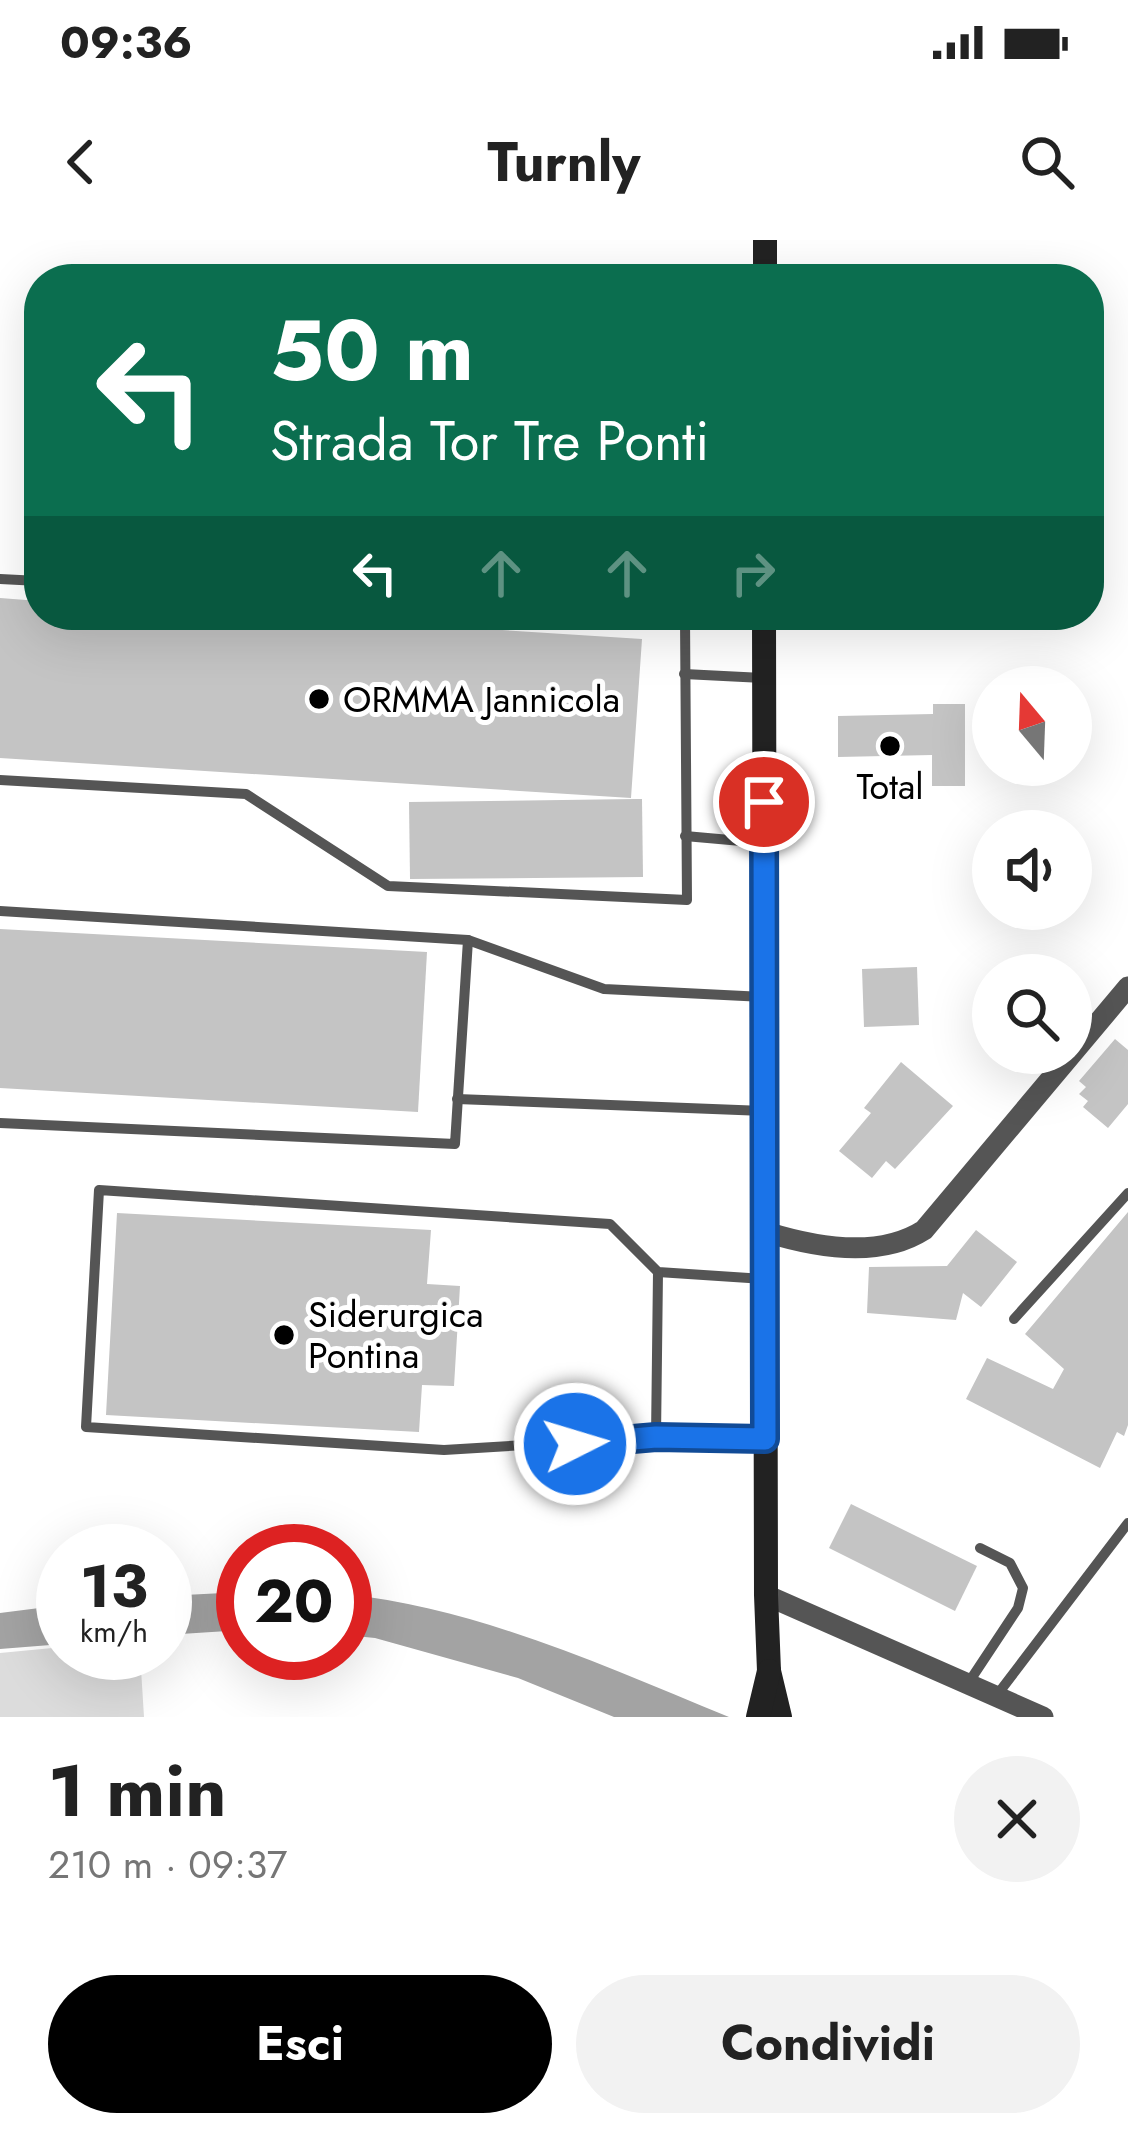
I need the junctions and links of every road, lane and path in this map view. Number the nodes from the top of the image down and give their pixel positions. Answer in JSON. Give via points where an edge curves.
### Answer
{"nodes":[{"id":1,"x":685,"y":630,"type":"edge"},
{"id":2,"x":764,"y":630,"type":"edge"},
{"id":3,"x":684,"y":674,"type":"junction"},
{"id":4,"x":763,"y":678,"type":"junction"},
{"id":5,"x":0,"y":780,"type":"edge"},
{"id":6,"x":686,"y":836,"type":"junction"},
{"id":7,"x":764,"y":843,"type":"junction"},
{"id":8,"x":0,"y":911,"type":"edge"},
{"id":9,"x":468,"y":940,"type":"junction"},
{"id":10,"x":1128,"y":987,"type":"edge"},
{"id":11,"x":764,"y":997,"type":"junction"},
{"id":12,"x":457,"y":1100,"type":"junction"},
{"id":13,"x":764,"y":1111,"type":"junction"},
{"id":14,"x":0,"y":1123,"type":"edge"},
{"id":15,"x":1128,"y":1193,"type":"edge"},
{"id":16,"x":766,"y":1232,"type":"junction"},
{"id":17,"x":658,"y":1272,"type":"junction"},
{"id":18,"x":765,"y":1280,"type":"junction"},
{"id":19,"x":1014,"y":1319,"type":"dead end"},
{"id":20,"x":656,"y":1437,"type":"junction"},
{"id":21,"x":765,"y":1439,"type":"junction"},
{"id":22,"x":1128,"y":1523,"type":"edge"},
{"id":23,"x":980,"y":1548,"type":"dead end"},
{"id":24,"x":766,"y":1595,"type":"junction"},
{"id":25,"x":969,"y":1682,"type":"junction"},
{"id":26,"x":997,"y":1695,"type":"junction"},
{"id":27,"x":769,"y":1712,"type":"edge"},
{"id":28,"x":1043,"y":1717,"type":"edge"}],
"edges":[{"from":1,"to":3,"type":"lane"},
{"from":2,"to":4,"type":"street"},
{"from":3,"to":4,"type":"lane"},
{"from":3,"to":6,"type":"lane"},
{"from":4,"to":7,"type":"street"},
{"from":5,"to":6,"type":"lane","via":[[246,794],[388,886],[687,900]]},
{"from":6,"to":7,"type":"lane"},
{"from":7,"to":11,"type":"street"},
{"from":8,"to":9,"type":"lane"},
{"from":9,"to":11,"type":"lane","via":[[604,989]]},
{"from":9,"to":12,"type":"lane"},
{"from":10,"to":16,"type":"street","via":[[924,1230],[893,1244],[841,1246]]},
{"from":11,"to":13,"type":"street"},
{"from":12,"to":13,"type":"lane"},
{"from":12,"to":14,"type":"lane","via":[[455,1144]]},
{"from":13,"to":16,"type":"street"},
{"from":15,"to":19,"type":"lane"},
{"from":16,"to":18,"type":"street"},
{"from":17,"to":18,"type":"lane"},
{"from":17,"to":20,"type":"lane"},
{"from":17,"to":20,"type":"lane","via":[[610,1224],[99,1190],[86,1427],[457,1450]]},
{"from":18,"to":21,"type":"street"},
{"from":20,"to":21,"type":"lane"},
{"from":21,"to":24,"type":"street"},
{"from":22,"to":26,"type":"lane"},
{"from":23,"to":25,"type":"lane","via":[[1010,1563],[1023,1588]]},
{"from":24,"to":25,"type":"street"},
{"from":24,"to":27,"type":"street"},
{"from":25,"to":26,"type":"street"},
{"from":26,"to":28,"type":"street"}]}
